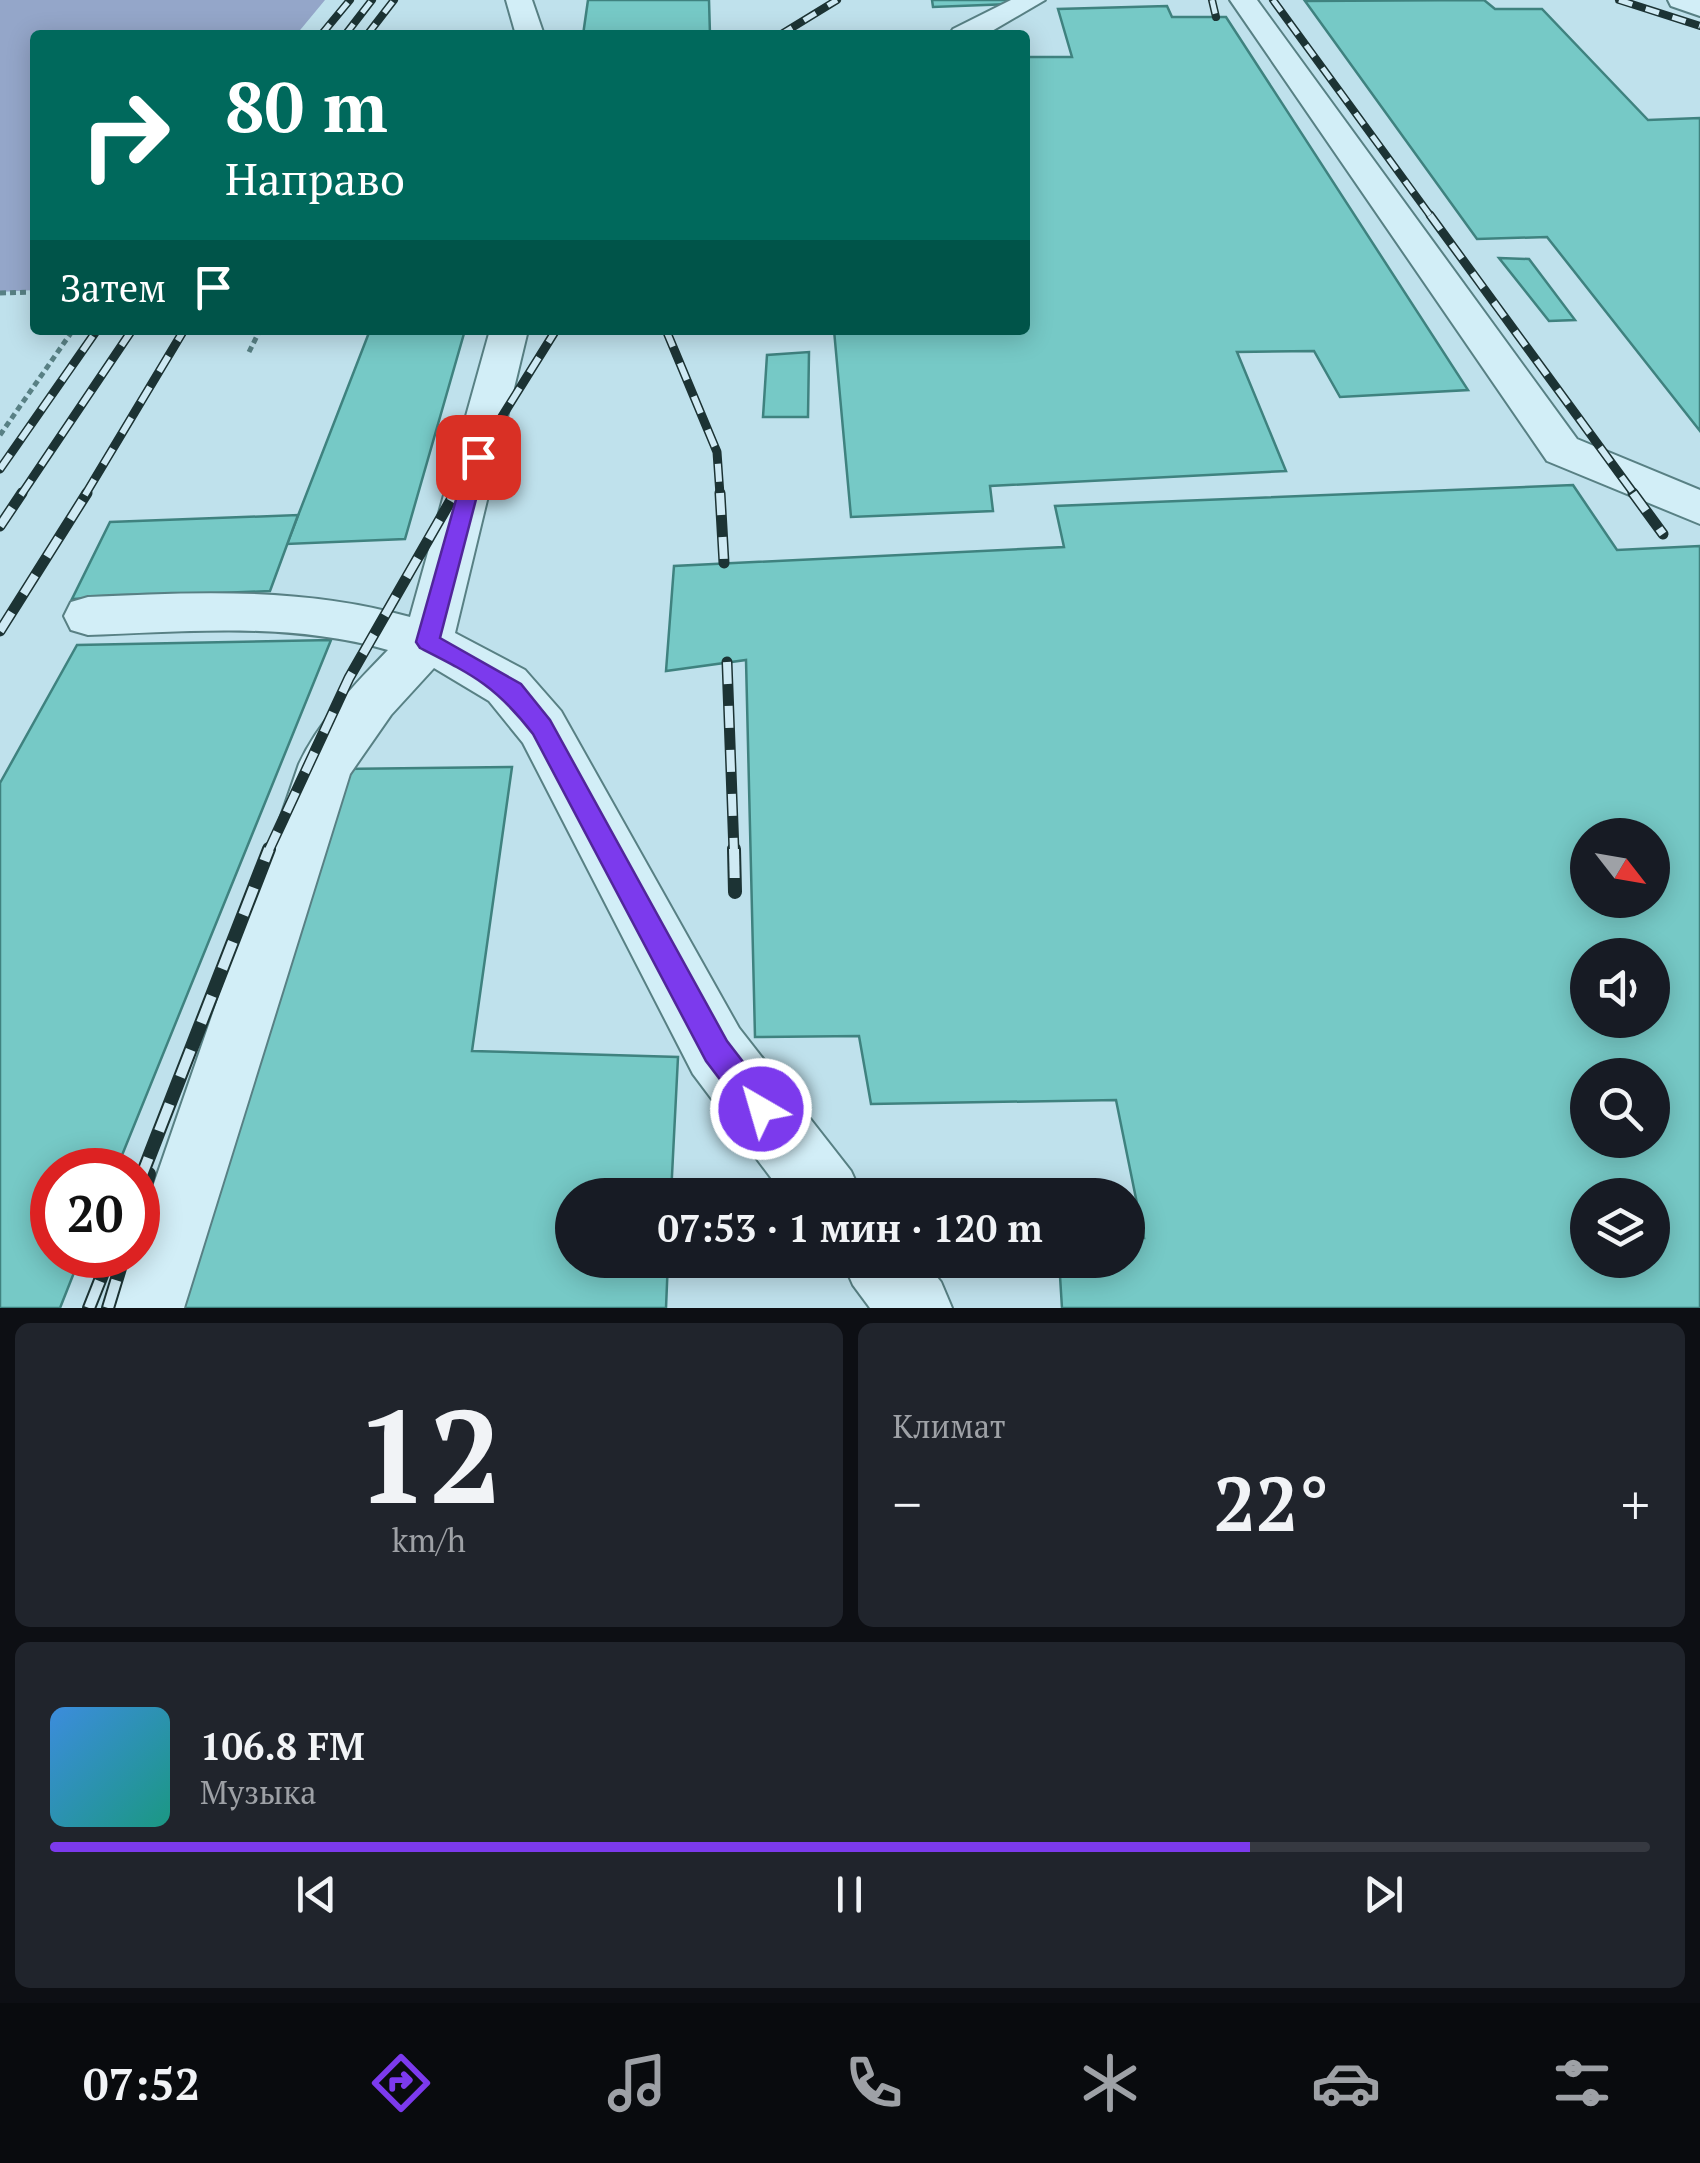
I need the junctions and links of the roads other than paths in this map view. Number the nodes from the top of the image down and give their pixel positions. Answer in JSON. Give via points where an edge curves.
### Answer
{"nodes":[{"id":1,"x":519,"y":0,"type":"edge"},
{"id":2,"x":1032,"y":0,"type":"edge"},
{"id":3,"x":1243,"y":0,"type":"edge"},
{"id":4,"x":1681,"y":0,"type":"edge"},
{"id":5,"x":1700,"y":8,"type":"edge"},
{"id":6,"x":528,"y":30,"type":"edge"},
{"id":7,"x":972,"y":30,"type":"edge"},
{"id":8,"x":508,"y":335,"type":"edge"},
{"id":9,"x":1700,"y":508,"type":"edge"},
{"id":10,"x":88,"y":616,"type":"dead end"},
{"id":11,"x":428,"y":642,"type":"junction"},
{"id":12,"x":815,"y":1178,"type":"edge"},
{"id":13,"x":892,"y":1278,"type":"edge"},
{"id":14,"x":147,"y":1308,"type":"edge"},
{"id":15,"x":914,"y":1308,"type":"edge"}],
"edges":[{"from":1,"to":6,"type":"lane"},
{"from":2,"to":7,"type":"lane"},
{"from":3,"to":9,"type":"lane","via":[[1562,450]]},
{"from":4,"to":5,"type":"lane"},
{"from":8,"to":11,"type":"lane"},
{"from":10,"to":11,"type":"lane","via":[[275,611],[363,622]]},
{"from":11,"to":12,"type":"lane","via":[[513,690],[542,727],[716,1051]]},
{"from":11,"to":14,"type":"lane","via":[[326,764]]},
{"from":13,"to":15,"type":"lane"}]}
